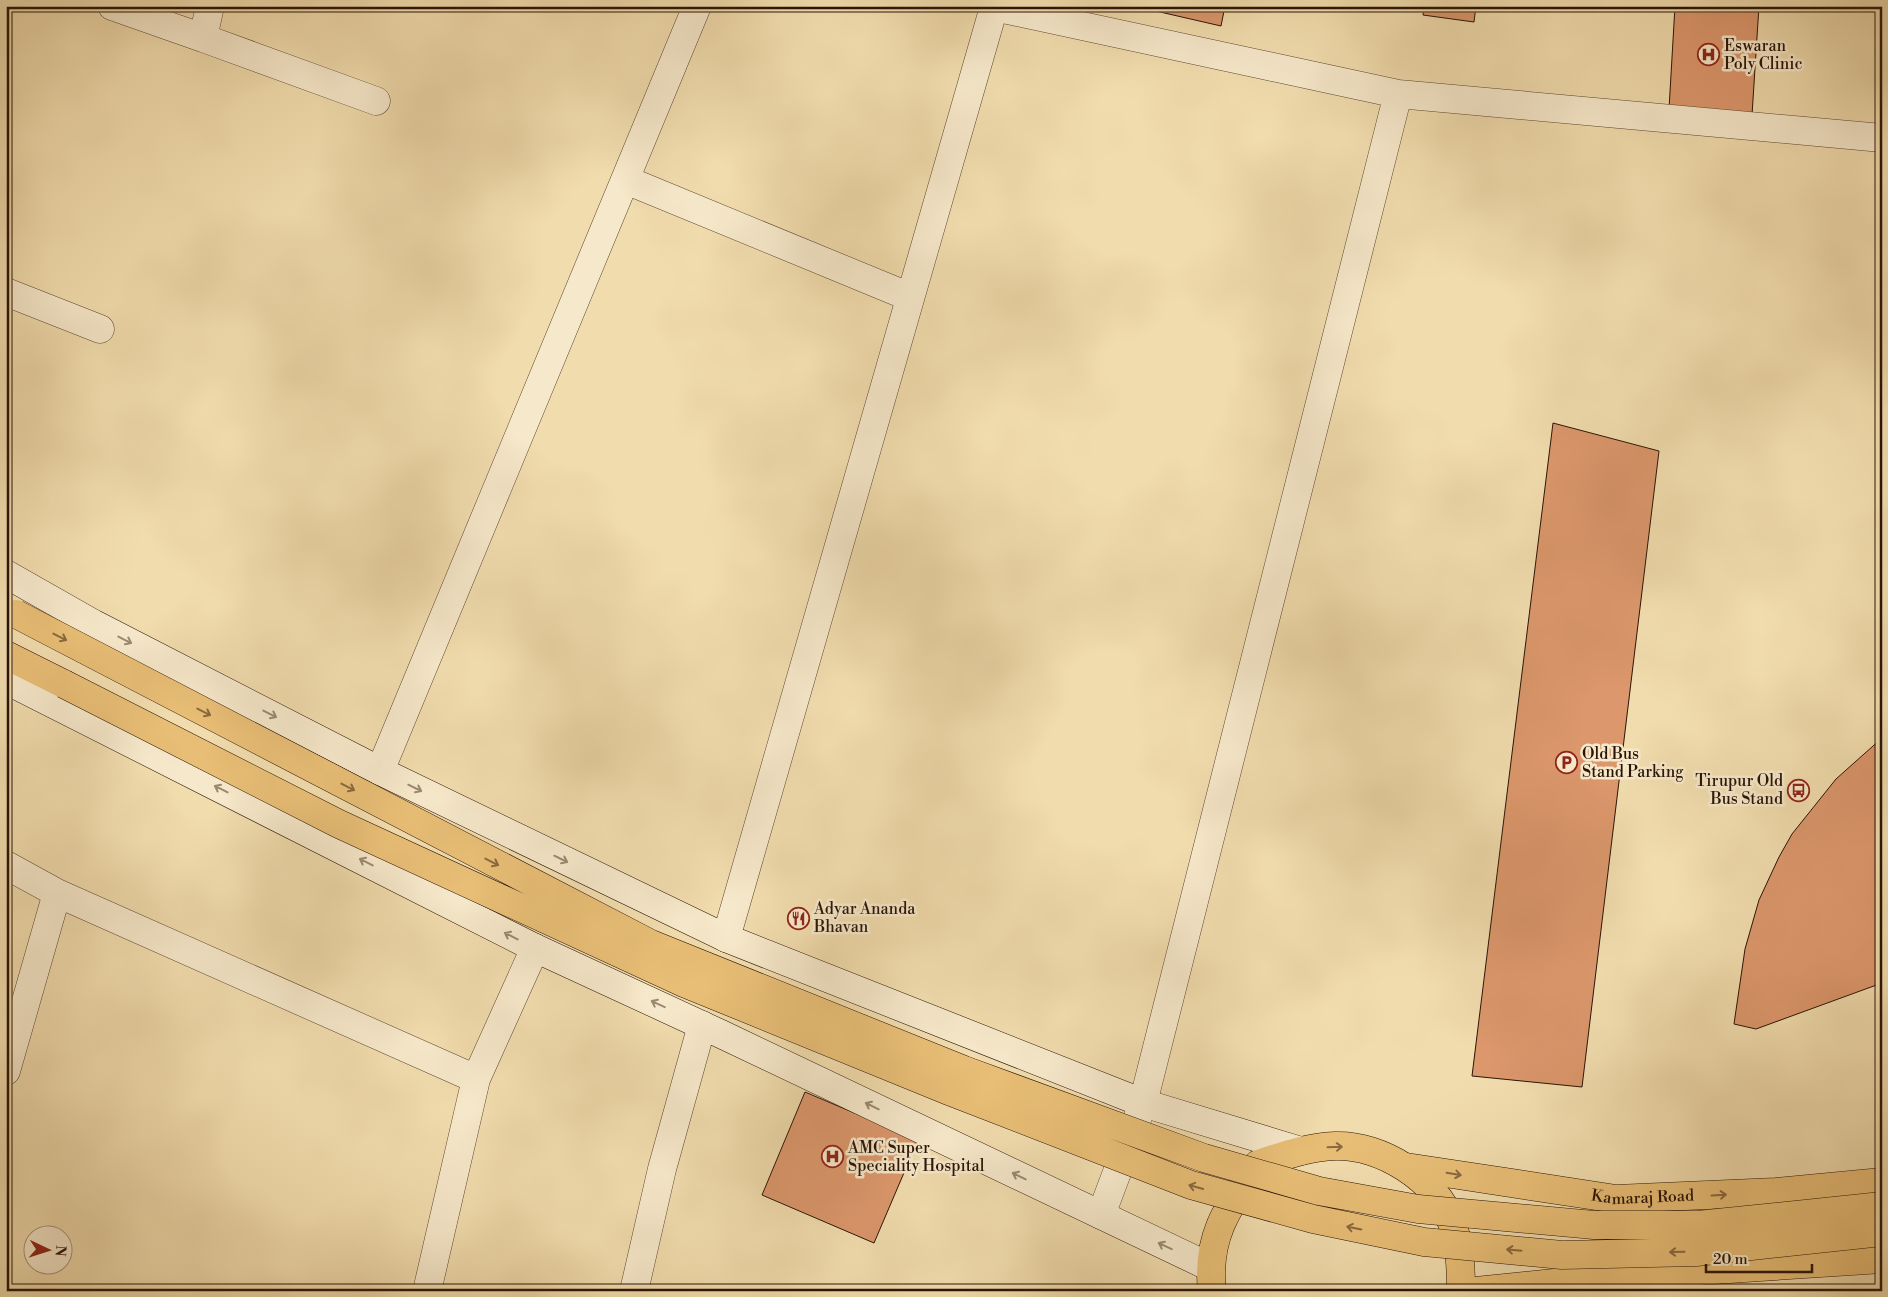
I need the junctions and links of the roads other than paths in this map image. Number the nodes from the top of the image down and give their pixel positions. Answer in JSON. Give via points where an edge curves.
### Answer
{"nodes":[{"id":1,"x":112,"y":6,"type":"edge"},
{"id":2,"x":210,"y":6,"type":"edge"},
{"id":3,"x":697,"y":6,"type":"edge"},
{"id":4,"x":994,"y":6,"type":"edge"},
{"id":5,"x":203,"y":38,"type":"junction"},
{"id":6,"x":1398,"y":94,"type":"junction"},
{"id":7,"x":376,"y":101,"type":"dead end"},
{"id":8,"x":1882,"y":138,"type":"edge"},
{"id":9,"x":626,"y":180,"type":"junction"},
{"id":10,"x":6,"y":292,"type":"edge"},
{"id":11,"x":910,"y":297,"type":"junction"},
{"id":12,"x":100,"y":329,"type":"dead end"},
{"id":13,"x":6,"y":574,"type":"edge"},
{"id":14,"x":11,"y":611,"type":"edge"},
{"id":15,"x":6,"y":656,"type":"edge"},
{"id":16,"x":6,"y":680,"type":"edge"},
{"id":17,"x":380,"y":771,"type":"junction"},
{"id":18,"x":6,"y":865,"type":"edge"},
{"id":19,"x":57,"y":893,"type":"junction"},
{"id":20,"x":726,"y":938,"type":"junction"},
{"id":21,"x":535,"y":948,"type":"junction"},
{"id":22,"x":702,"y":1025,"type":"junction"},
{"id":23,"x":6,"y":1070,"type":"edge"},
{"id":24,"x":476,"y":1079,"type":"junction"},
{"id":25,"x":1143,"y":1103,"type":"junction"},
{"id":26,"x":1301,"y":1151,"type":"junction"},
{"id":27,"x":1406,"y":1167,"type":"junction"},
{"id":28,"x":1882,"y":1182,"type":"edge"},
{"id":29,"x":1616,"y":1199,"type":"junction"},
{"id":30,"x":1882,"y":1206,"type":"edge"},
{"id":31,"x":1101,"y":1215,"type":"junction"},
{"id":32,"x":1882,"y":1232,"type":"edge"},
{"id":33,"x":1882,"y":1259,"type":"edge"},
{"id":34,"x":1211,"y":1279,"type":"edge"},
{"id":35,"x":1594,"y":1284,"type":"edge"},
{"id":36,"x":427,"y":1291,"type":"edge"},
{"id":37,"x":634,"y":1291,"type":"edge"},
{"id":38,"x":1461,"y":1291,"type":"edge"},
{"id":39,"x":1476,"y":1291,"type":"edge"}],
"edges":[{"from":1,"to":5,"type":"street"},
{"from":2,"to":5,"type":"street"},
{"from":3,"to":9,"type":"street"},
{"from":4,"to":6,"type":"street"},
{"from":4,"to":11,"type":"street"},
{"from":5,"to":7,"type":"street"},
{"from":6,"to":8,"type":"street"},
{"from":6,"to":25,"type":"street"},
{"from":9,"to":11,"type":"street"},
{"from":9,"to":17,"type":"street"},
{"from":10,"to":12,"type":"street"},
{"from":11,"to":20,"type":"street"},
{"from":13,"to":17,"type":"street","one_way":true,"via":[[94,624]]},
{"from":14,"to":30,"type":"main road","one_way":true,"bridge":true,"via":[[651,944],[964,1070],[1204,1158],[1319,1191],[1418,1209],[1594,1225],[1698,1225]]},
{"from":32,"to":15,"type":"main road","one_way":true,"bridge":true,"via":[[1696,1252],[1562,1255],[1424,1242],[1313,1219],[1190,1185],[684,984],[339,824]]},
{"from":21,"to":16,"type":"street","one_way":true},
{"from":17,"to":20,"type":"street","one_way":true},
{"from":18,"to":19,"type":"street"},
{"from":19,"to":23,"type":"street"},
{"from":19,"to":24,"type":"street"},
{"from":20,"to":25,"type":"street"},
{"from":22,"to":21,"type":"street","one_way":true},
{"from":21,"to":24,"type":"street"},
{"from":31,"to":22,"type":"street","one_way":true},
{"from":22,"to":37,"type":"street","via":[[662,1169]]},
{"from":24,"to":36,"type":"street"},
{"from":25,"to":26,"type":"street"},
{"from":25,"to":31,"type":"street"},
{"from":26,"to":27,"type":"main road","one_way":true,"via":[[1337,1146],[1373,1151]]},
{"from":26,"to":34,"type":"main road","via":[[1258,1164],[1218,1227]]},
{"from":27,"to":29,"type":"main road","name":"Kamaraj Road","one_way":true},
{"from":27,"to":38,"type":"main road","via":[[1432,1191],[1452,1222],[1461,1256]]},
{"from":29,"to":28,"type":"main road","name":"Kamaraj Road","one_way":true,"via":[[1776,1192]]},
{"from":29,"to":35,"type":"main road","via":[[1612,1236]]},
{"from":34,"to":31,"type":"street","one_way":true},
{"from":33,"to":35,"type":"main road"},
{"from":35,"to":39,"type":"main road"}]}
